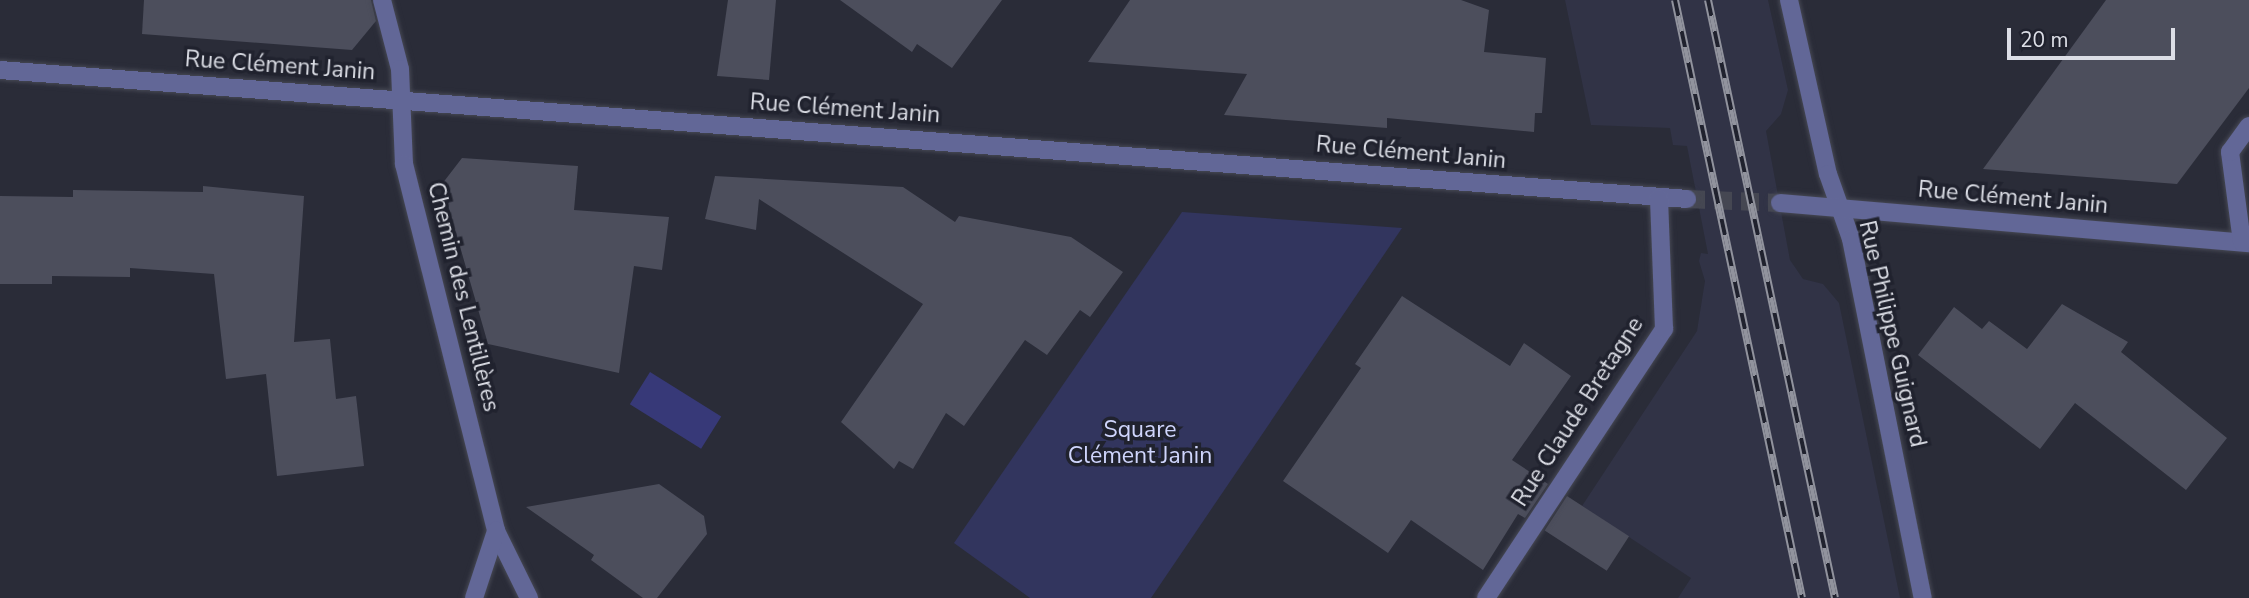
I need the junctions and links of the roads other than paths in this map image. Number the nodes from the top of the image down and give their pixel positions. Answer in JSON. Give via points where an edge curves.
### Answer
{"nodes":[{"id":1,"x":382,"y":0,"type":"edge"},
{"id":2,"x":1789,"y":0,"type":"edge"},
{"id":3,"x":0,"y":70,"type":"edge"},
{"id":4,"x":400,"y":100,"type":"junction"},
{"id":5,"x":2249,"y":126,"type":"edge"},
{"id":6,"x":1659,"y":198,"type":"junction"},
{"id":7,"x":1687,"y":200,"type":"tunnel mouth"},
{"id":8,"x":1780,"y":203,"type":"tunnel mouth"},
{"id":9,"x":1837,"y":207,"type":"junction"},
{"id":10,"x":2245,"y":242,"type":"edge"},
{"id":11,"x":496,"y":531,"type":"junction"},
{"id":12,"x":474,"y":598,"type":"edge"},
{"id":13,"x":528,"y":598,"type":"edge"},
{"id":14,"x":1486,"y":598,"type":"edge"},
{"id":15,"x":1923,"y":598,"type":"edge"}],
"edges":[{"from":1,"to":4,"type":"street","name":"Chemin des Lentillères","via":[[400,69]]},
{"from":2,"to":9,"type":"street","name":"Rue Philippe Guignard"},
{"from":3,"to":4,"type":"street","name":"Rue Clément Janin"},
{"from":4,"to":6,"type":"street","name":"Rue Clément Janin"},
{"from":4,"to":11,"type":"street","name":"Chemin des Lentillères","via":[[404,164]]},
{"from":5,"to":10,"type":"street","name":"Rue Clément Janin","via":[[2230,152]]},
{"from":6,"to":7,"type":"street","name":"Rue Clément Janin"},
{"from":6,"to":14,"type":"street","name":"Rue Claude Bretagne","via":[[1664,329]]},
{"from":8,"to":9,"type":"street","name":"Rue Clément Janin"},
{"from":9,"to":10,"type":"street","name":"Rue Clément Janin"},
{"from":9,"to":15,"type":"street","name":"Rue Philippe Guignard","via":[[1851,239]]},
{"from":11,"to":12,"type":"street"},
{"from":11,"to":13,"type":"street","name":"Chemin des Lentillères"}]}
